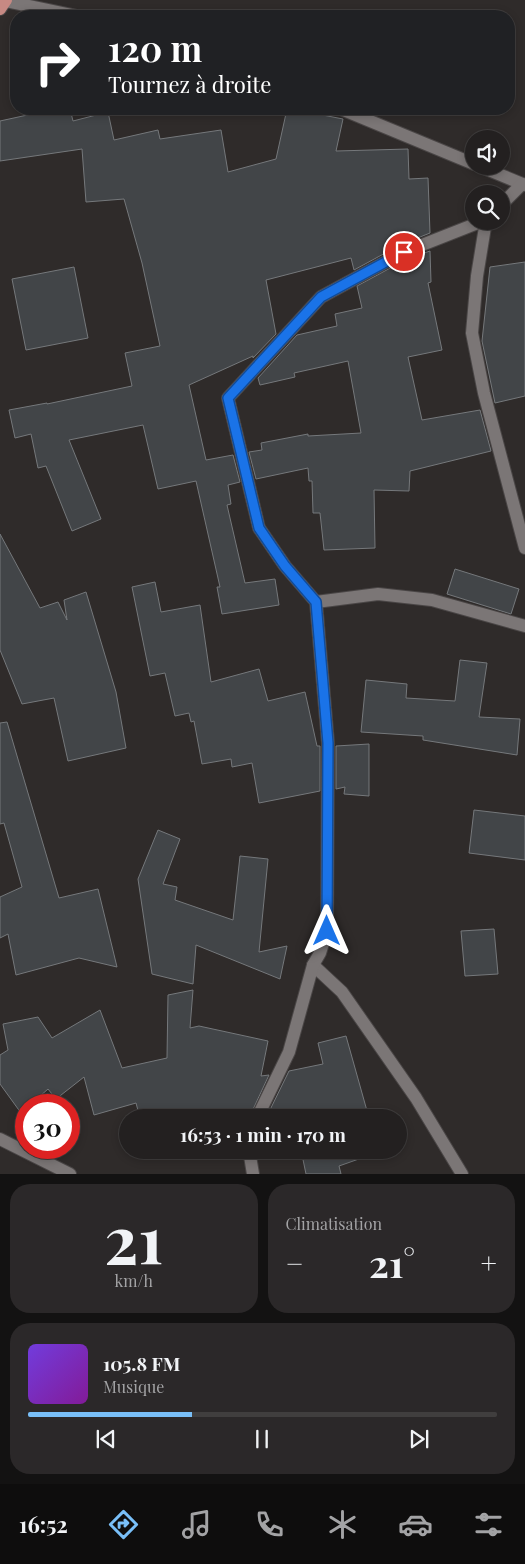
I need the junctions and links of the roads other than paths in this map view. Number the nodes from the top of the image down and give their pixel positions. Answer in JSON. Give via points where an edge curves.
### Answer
{"nodes":[{"id":1,"x":4,"y":3,"type":"edge"},
{"id":2,"x":43,"y":10,"type":"edge"},
{"id":3,"x":356,"y":115,"type":"edge"},
{"id":4,"x":465,"y":160,"type":"edge"},
{"id":5,"x":500,"y":175,"type":"edge"},
{"id":6,"x":523,"y":185,"type":"edge"},
{"id":7,"x":510,"y":197,"type":"edge"},
{"id":8,"x":465,"y":228,"type":"edge"},
{"id":9,"x":483,"y":230,"type":"edge"},
{"id":10,"x":525,"y":548,"type":"edge"},
{"id":11,"x":316,"y":602,"type":"junction"},
{"id":12,"x":525,"y":626,"type":"edge"},
{"id":13,"x":313,"y":965,"type":"junction"},
{"id":14,"x":261,"y":1109,"type":"edge"},
{"id":15,"x":0,"y":1139,"type":"edge"},
{"id":16,"x":250,"y":1159,"type":"edge"},
{"id":17,"x":70,"y":1174,"type":"edge"},
{"id":18,"x":253,"y":1174,"type":"edge"},
{"id":19,"x":462,"y":1174,"type":"edge"}],
"edges":[{"from":1,"to":2,"type":"street"},
{"from":3,"to":4,"type":"street"},
{"from":5,"to":6,"type":"street"},
{"from":6,"to":7,"type":"street"},
{"from":8,"to":11,"type":"street","via":[[404,252],[321,297],[228,398],[259,528],[285,566]]},
{"from":9,"to":10,"type":"street","via":[[472,333],[484,393]]},
{"from":11,"to":12,"type":"street","via":[[378,594],[432,600]]},
{"from":11,"to":13,"type":"street","via":[[328,743],[327,931]]},
{"from":13,"to":14,"type":"street","via":[[289,1052]]},
{"from":13,"to":19,"type":"street","via":[[342,992],[416,1098]]},
{"from":15,"to":17,"type":"street"},
{"from":16,"to":18,"type":"street"}]}
